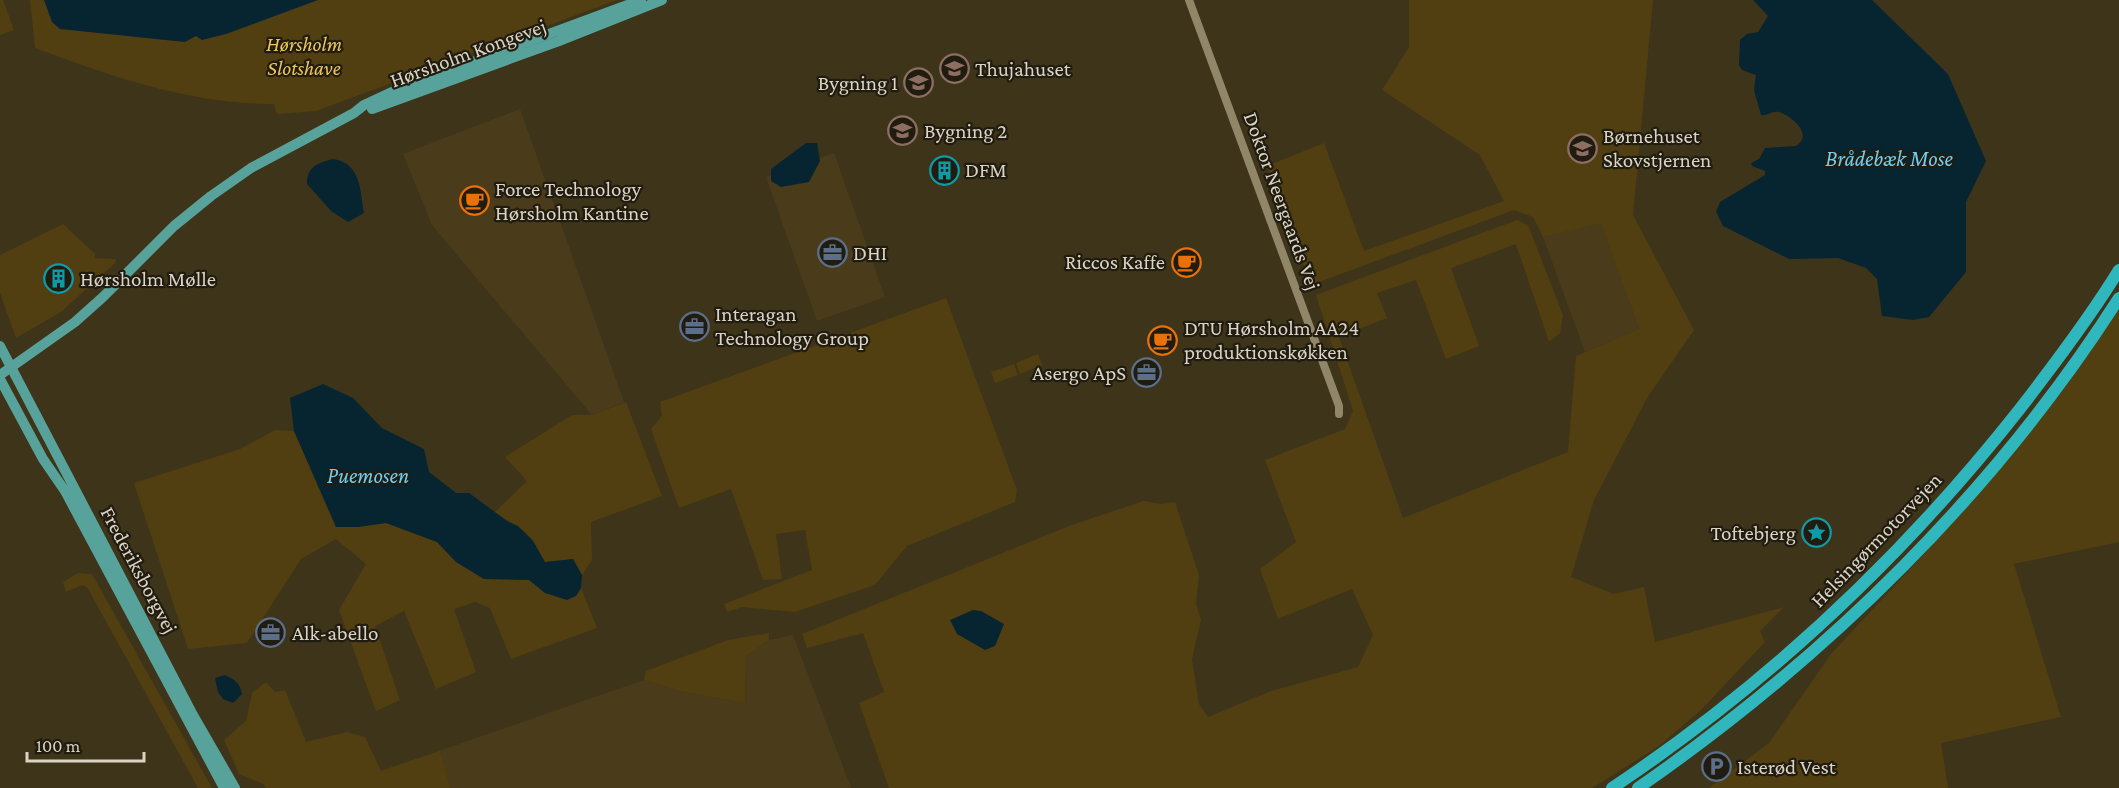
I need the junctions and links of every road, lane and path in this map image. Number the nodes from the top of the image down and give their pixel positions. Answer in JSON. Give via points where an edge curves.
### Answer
{"nodes":[{"id":1,"x":641,"y":0,"type":"edge"},
{"id":2,"x":662,"y":0,"type":"edge"},
{"id":3,"x":1189,"y":0,"type":"edge"},
{"id":4,"x":608,"y":12,"type":"junction"},
{"id":5,"x":510,"y":59,"type":"junction"},
{"id":6,"x":354,"y":114,"type":"junction"},
{"id":7,"x":2119,"y":270,"type":"edge"},
{"id":8,"x":2119,"y":298,"type":"edge"},
{"id":9,"x":0,"y":346,"type":"edge"},
{"id":10,"x":0,"y":359,"type":"edge"},
{"id":11,"x":12,"y":368,"type":"junction"},
{"id":12,"x":0,"y":377,"type":"edge"},
{"id":13,"x":1339,"y":414,"type":"dead end"},
{"id":14,"x":73,"y":486,"type":"junction"},
{"id":15,"x":224,"y":788,"type":"edge"},
{"id":16,"x":235,"y":788,"type":"edge"},
{"id":17,"x":1612,"y":788,"type":"edge"},
{"id":18,"x":1638,"y":788,"type":"edge"}],
"edges":[{"from":1,"to":4,"type":"main road","name":"Hørsholm Kongevej"},
{"from":2,"to":5,"type":"main road","name":"Hørsholm Kongevej"},
{"from":3,"to":13,"type":"street","name":"Doktor Neergaards Vej"},
{"from":4,"to":5,"type":"main road","via":[[594,21],[518,49]]},
{"from":4,"to":6,"type":"main road","name":"Hørsholm Kongevej","via":[[425,78],[364,105]]},
{"from":5,"to":6,"type":"main road","name":"Hørsholm Kongevej"},
{"from":6,"to":11,"type":"main road","name":"Hørsholm Kongevej","via":[[260,163],[211,196],[174,226],[95,304]]},
{"from":7,"to":17,"type":"highway","name":"Helsingørmotorvejen","via":[[2063,354],[1993,443],[1890,560],[1761,677]]},
{"from":8,"to":18,"type":"highway","name":"Helsingørmotorvejen","via":[[2012,445],[1904,566],[1827,640],[1700,745]]},
{"from":9,"to":11,"type":"main road","name":"Frederiksborgvej"},
{"from":10,"to":11,"type":"main road"},
{"from":11,"to":12,"type":"main road","name":"Hørsholm Kongevej"},
{"from":11,"to":14,"type":"main road","name":"Frederiksborgvej"},
{"from":12,"to":14,"type":"main road","via":[[12,387],[43,445],[64,479]]},
{"from":12,"to":15,"type":"main road","name":"Frederiksborgvej"},
{"from":14,"to":16,"type":"main road","name":"Frederiksborgvej"}]}
